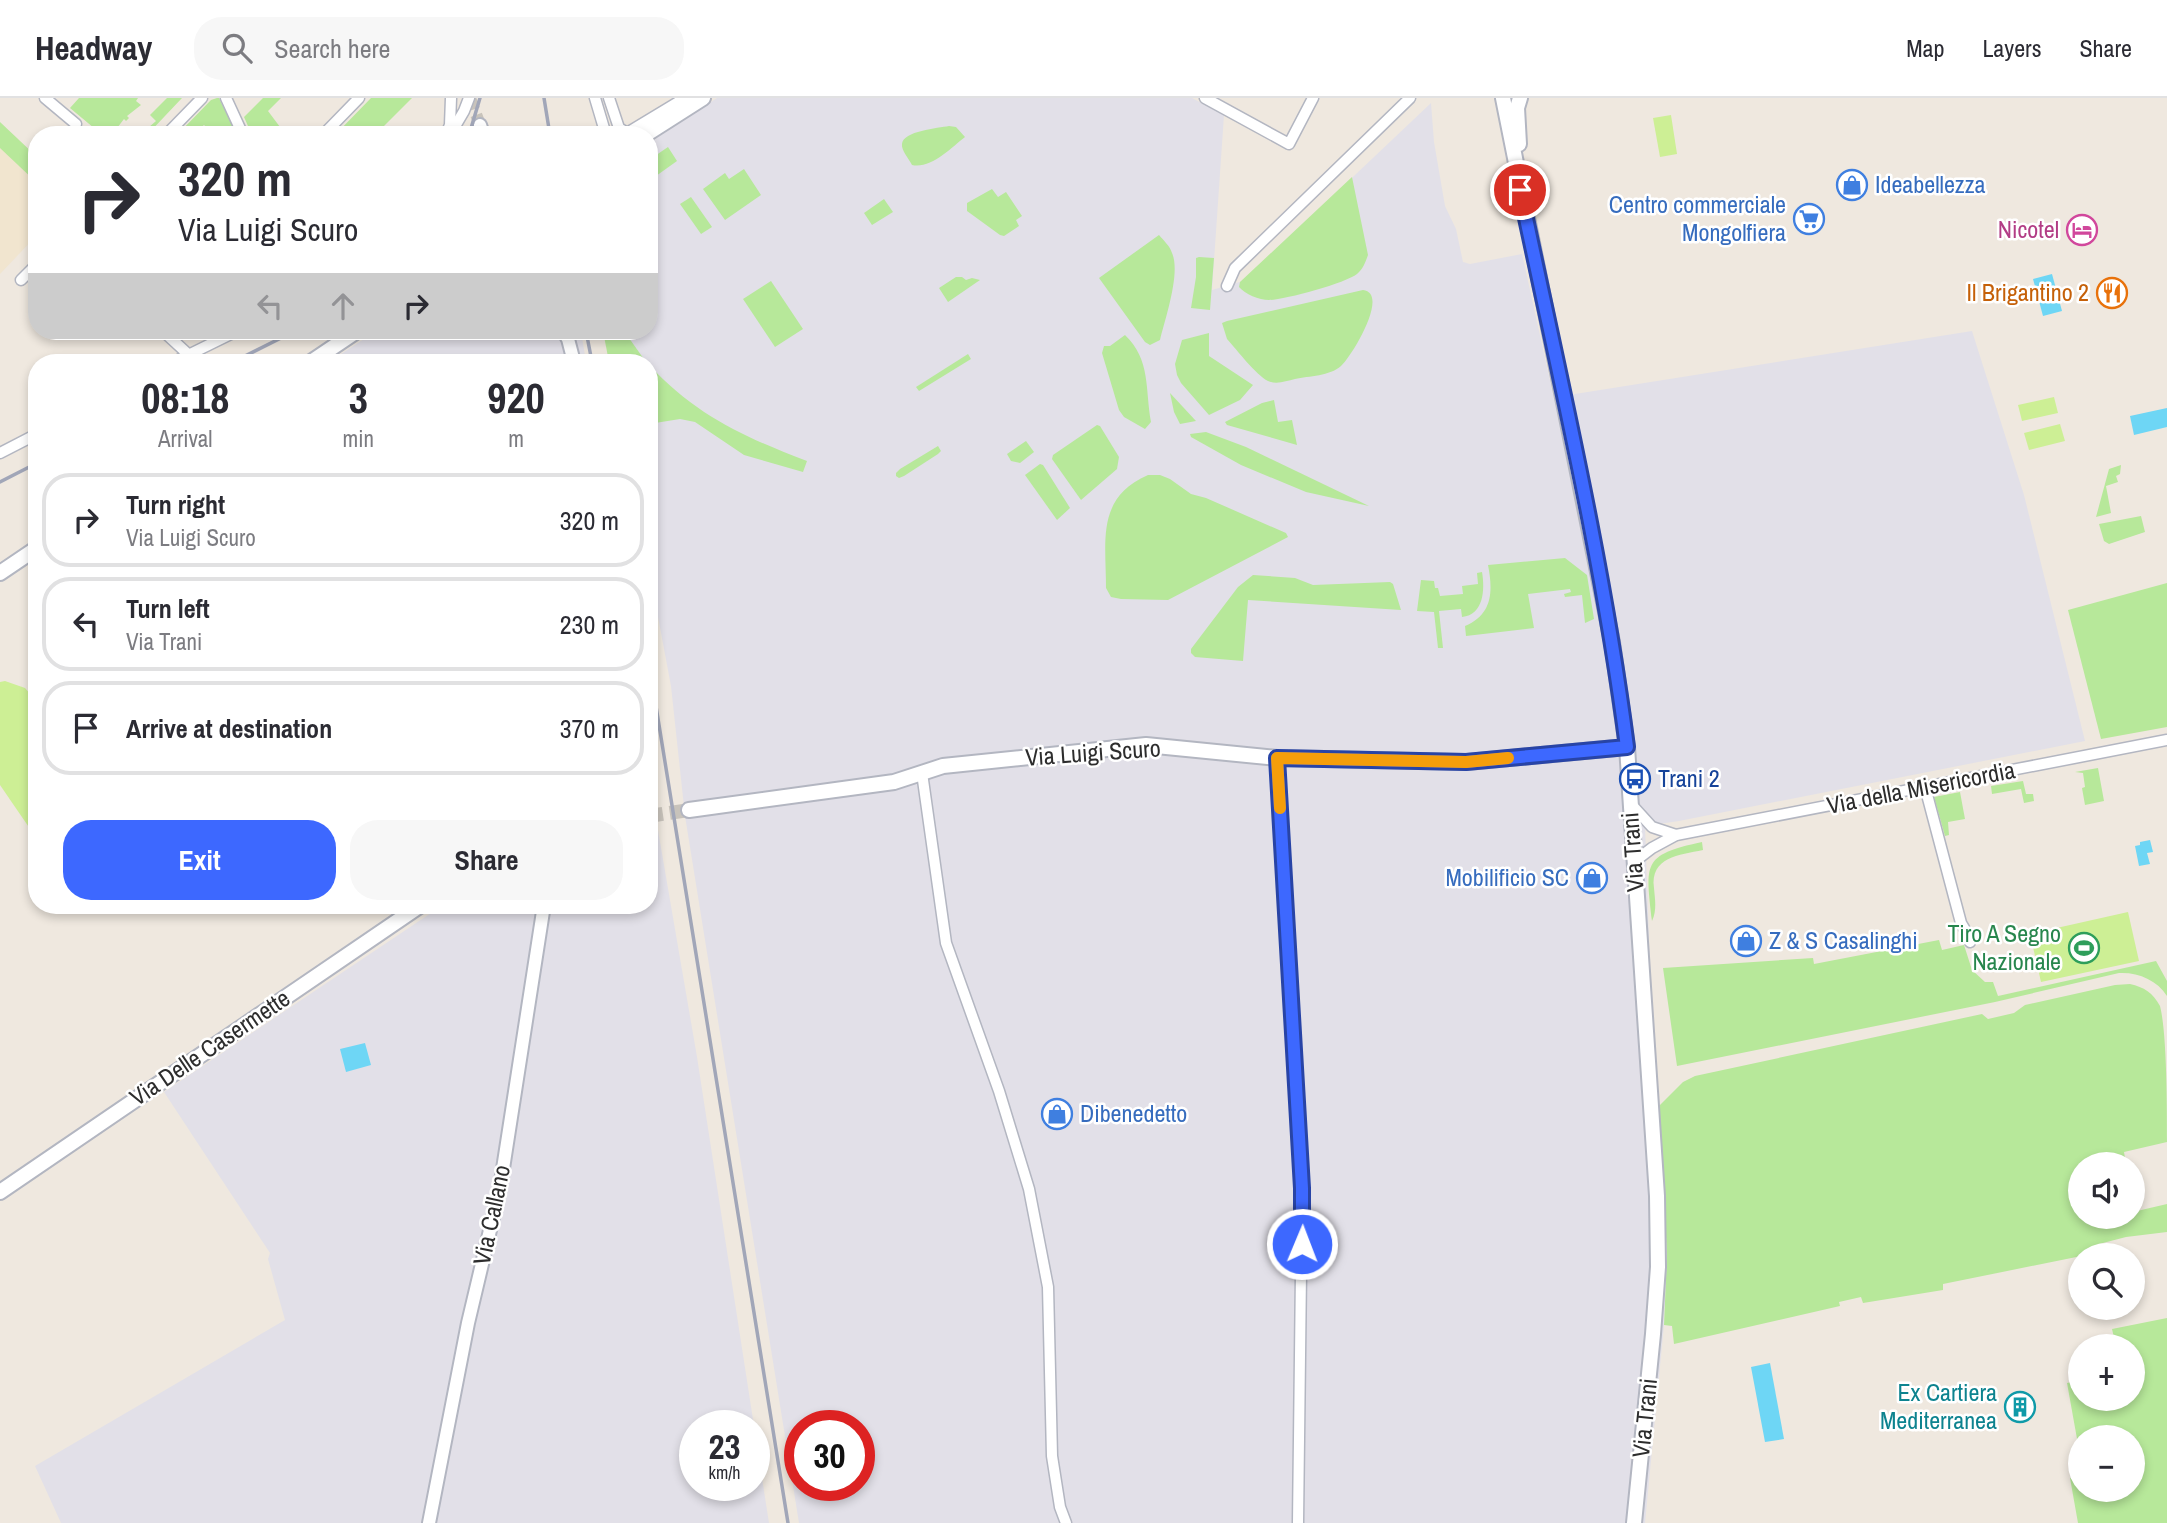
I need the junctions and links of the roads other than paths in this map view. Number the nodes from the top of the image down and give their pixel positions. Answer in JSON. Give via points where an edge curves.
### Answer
{"nodes":[{"id":1,"x":45,"y":98,"type":"edge"},
{"id":2,"x":202,"y":98,"type":"edge"},
{"id":3,"x":226,"y":98,"type":"edge"},
{"id":4,"x":359,"y":98,"type":"edge"},
{"id":5,"x":451,"y":98,"type":"edge"},
{"id":6,"x":468,"y":98,"type":"edge"},
{"id":7,"x":595,"y":98,"type":"edge"},
{"id":8,"x":608,"y":98,"type":"edge"},
{"id":9,"x":685,"y":98,"type":"edge"},
{"id":10,"x":703,"y":98,"type":"edge"},
{"id":11,"x":1313,"y":98,"type":"edge"},
{"id":12,"x":1410,"y":98,"type":"edge"},
{"id":13,"x":1503,"y":98,"type":"edge"},
{"id":14,"x":1520,"y":98,"type":"edge"},
{"id":15,"x":1210,"y":99,"type":"edge"},
{"id":16,"x":75,"y":124,"type":"dead end"},
{"id":17,"x":175,"y":126,"type":"edge"},
{"id":18,"x":239,"y":126,"type":"edge"},
{"id":19,"x":332,"y":126,"type":"edge"},
{"id":20,"x":450,"y":126,"type":"edge"},
{"id":21,"x":453,"y":126,"type":"edge"},
{"id":22,"x":603,"y":126,"type":"edge"},
{"id":23,"x":618,"y":126,"type":"edge"},
{"id":24,"x":639,"y":126,"type":"edge"},
{"id":25,"x":658,"y":127,"type":"edge"},
{"id":26,"x":1520,"y":190,"type":"junction"},
{"id":27,"x":28,"y":273,"type":"edge"},
{"id":28,"x":21,"y":280,"type":"dead end"},
{"id":29,"x":1227,"y":286,"type":"dead end"},
{"id":30,"x":172,"y":340,"type":"edge"},
{"id":31,"x":219,"y":340,"type":"edge"},
{"id":32,"x":344,"y":340,"type":"edge"},
{"id":33,"x":187,"y":354,"type":"edge"},
{"id":34,"x":190,"y":354,"type":"edge"},
{"id":35,"x":323,"y":354,"type":"edge"},
{"id":36,"x":28,"y":439,"type":"edge"},
{"id":37,"x":0,"y":453,"type":"edge"},
{"id":38,"x":28,"y":554,"type":"edge"},
{"id":39,"x":0,"y":573,"type":"edge"},
{"id":40,"x":2167,"y":740,"type":"edge"},
{"id":41,"x":1627,"y":747,"type":"junction"},
{"id":42,"x":1277,"y":758,"type":"junction"},
{"id":43,"x":922,"y":773,"type":"junction"},
{"id":44,"x":1924,"y":787,"type":"junction"},
{"id":45,"x":1629,"y":801,"type":"junction"},
{"id":46,"x":689,"y":810,"type":"tunnel mouth"},
{"id":47,"x":1676,"y":835,"type":"junction"},
{"id":48,"x":1635,"y":861,"type":"junction"},
{"id":49,"x":408,"y":914,"type":"edge"},
{"id":50,"x":543,"y":914,"type":"edge"},
{"id":51,"x":1970,"y":942,"type":"dead end"},
{"id":52,"x":0,"y":1192,"type":"edge"},
{"id":53,"x":429,"y":1523,"type":"edge"},
{"id":54,"x":1066,"y":1523,"type":"edge"},
{"id":55,"x":1298,"y":1523,"type":"edge"},
{"id":56,"x":1634,"y":1523,"type":"edge"}],
"edges":[{"from":1,"to":16,"type":"street"},
{"from":2,"to":17,"type":"street"},
{"from":3,"to":18,"type":"street"},
{"from":4,"to":19,"type":"street"},
{"from":5,"to":20,"type":"street"},
{"from":6,"to":21,"type":"street"},
{"from":7,"to":22,"type":"street"},
{"from":8,"to":23,"type":"street"},
{"from":9,"to":24,"type":"street"},
{"from":10,"to":25,"type":"main road"},
{"from":11,"to":15,"type":"street","via":[[1289,144]]},
{"from":12,"to":29,"type":"street","via":[[1235,268]]},
{"from":13,"to":26,"type":"main road","name":"Via Trani"},
{"from":14,"to":26,"type":"main road","name":"Via Trani"},
{"from":26,"to":41,"type":"main road","name":"Via Trani","via":[[1612,642]]},
{"from":27,"to":28,"type":"street"},
{"from":30,"to":33,"type":"street"},
{"from":31,"to":34,"type":"street"},
{"from":32,"to":35,"type":"main road"},
{"from":36,"to":37,"type":"street"},
{"from":38,"to":39,"type":"main road"},
{"from":40,"to":44,"type":"street","name":"Via della Misericordia"},
{"from":41,"to":42,"type":"main road","name":"Via Luigi Scuro","via":[[1466,762]]},
{"from":41,"to":45,"type":"main road","name":"Via Trani"},
{"from":42,"to":43,"type":"main road","name":"Via Luigi Scuro","via":[[1146,745],[943,766]]},
{"from":42,"to":55,"type":"street","via":[[1302,1188]]},
{"from":43,"to":46,"type":"main road","name":"Via Luigi Scuro","via":[[894,782]]},
{"from":43,"to":54,"type":"street","via":[[946,943],[1029,1189],[1046,1275],[1052,1456]]},
{"from":44,"to":47,"type":"street","name":"Via della Misericordia"},
{"from":44,"to":51,"type":"street"},
{"from":45,"to":47,"type":"street","via":[[1652,827]]},
{"from":45,"to":48,"type":"main road","name":"Via Trani"},
{"from":47,"to":48,"type":"street","name":"Via della Misericordia"},
{"from":48,"to":56,"type":"main road","name":"Via Trani","via":[[1658,1267]]},
{"from":49,"to":52,"type":"main road","name":"Via Delle Casermette"},
{"from":50,"to":53,"type":"street","name":"Via Callano","via":[[500,1188]]}]}
